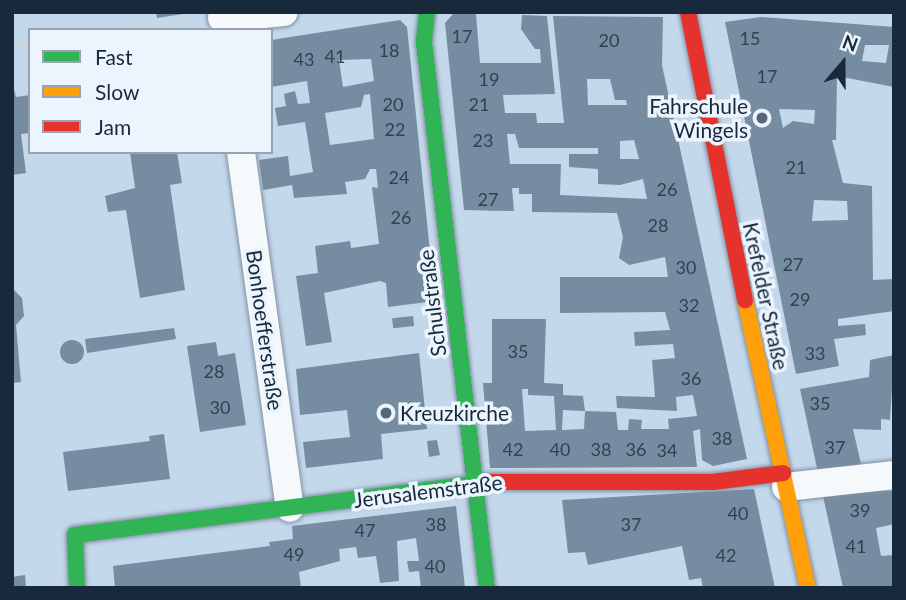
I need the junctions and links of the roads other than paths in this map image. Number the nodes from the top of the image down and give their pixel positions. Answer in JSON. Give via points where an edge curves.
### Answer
{"nodes":[{"id":1,"x":284,"y":12,"type":"edge"},
{"id":2,"x":427,"y":12,"type":"edge"},
{"id":3,"x":688,"y":12,"type":"edge"},
{"id":4,"x":222,"y":20,"type":"edge"},
{"id":5,"x":241,"y":154,"type":"edge"},
{"id":6,"x":894,"y":475,"type":"edge"},
{"id":7,"x":784,"y":480,"type":"junction"},
{"id":8,"x":474,"y":482,"type":"junction"},
{"id":9,"x":290,"y":508,"type":"junction"},
{"id":10,"x":77,"y":588,"type":"edge"},
{"id":11,"x":487,"y":588,"type":"edge"},
{"id":12,"x":808,"y":588,"type":"edge"}],
"edges":[{"from":1,"to":4,"type":"street"},
{"from":2,"to":8,"type":"street","name":"Schulstraße","via":[[424,42]]},
{"from":3,"to":7,"type":"street","name":"Krefelder Straße","via":[[705,115]]},
{"from":5,"to":9,"type":"street","name":"Bonhoefferstraße"},
{"from":6,"to":7,"type":"street","name":"Jerusalemstraße"},
{"from":7,"to":8,"type":"street","name":"Jerusalemstraße"},
{"from":7,"to":12,"type":"street","name":"Krefelder Straße"},
{"from":8,"to":9,"type":"street","name":"Jerusalemstraße"},
{"from":8,"to":11,"type":"street","name":"Schulstraße"},
{"from":9,"to":10,"type":"street","name":"Jerusalemstraße","via":[[75,535]]}]}
